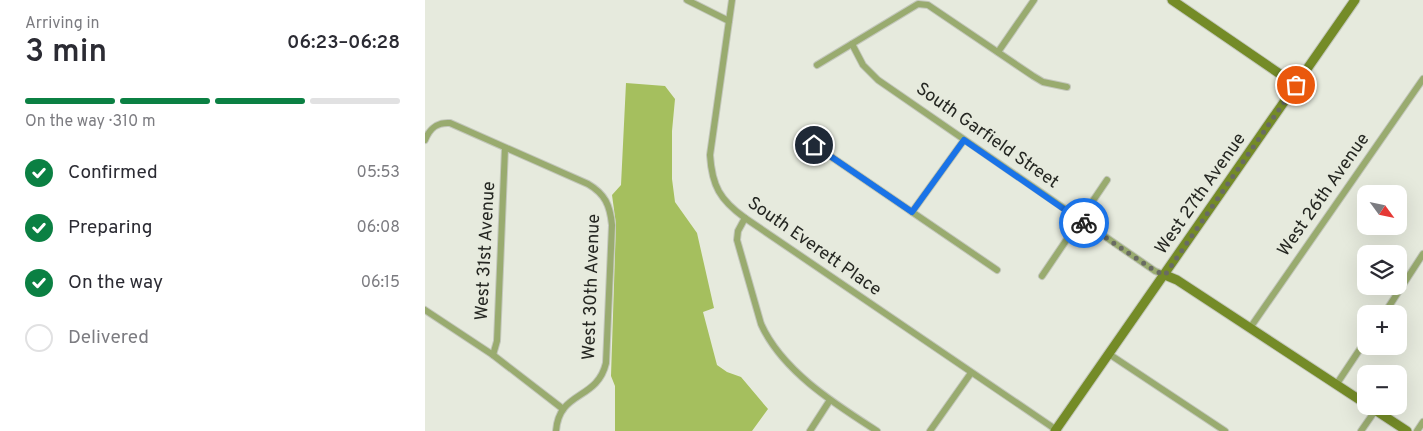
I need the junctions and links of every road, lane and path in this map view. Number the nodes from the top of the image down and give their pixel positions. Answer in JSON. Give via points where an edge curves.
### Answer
{"nodes":[{"id":1,"x":687,"y":0,"type":"edge"},
{"id":2,"x":733,"y":0,"type":"edge"},
{"id":3,"x":1034,"y":0,"type":"edge"},
{"id":4,"x":1172,"y":0,"type":"edge"},
{"id":5,"x":1355,"y":0,"type":"edge"},
{"id":6,"x":729,"y":21,"type":"junction"},
{"id":7,"x":852,"y":44,"type":"junction"},
{"id":8,"x":998,"y":52,"type":"junction"},
{"id":9,"x":817,"y":65,"type":"dead end"},
{"id":10,"x":1423,"y":78,"type":"edge"},
{"id":11,"x":1296,"y":85,"type":"junction"},
{"id":12,"x":1067,"y":88,"type":"dead end"},
{"id":13,"x":425,"y":140,"type":"edge"},
{"id":14,"x":964,"y":140,"type":"junction"},
{"id":15,"x":814,"y":145,"type":"dead end"},
{"id":16,"x":505,"y":148,"type":"junction"},
{"id":17,"x":1107,"y":180,"type":"dead end"},
{"id":18,"x":912,"y":212,"type":"junction"},
{"id":19,"x":745,"y":218,"type":"junction"},
{"id":20,"x":1080,"y":220,"type":"junction"},
{"id":21,"x":1423,"y":254,"type":"edge"},
{"id":22,"x":997,"y":270,"type":"dead end"},
{"id":23,"x":1165,"y":275,"type":"junction"},
{"id":24,"x":1042,"y":276,"type":"dead end"},
{"id":25,"x":1390,"y":305,"type":"edge"},
{"id":26,"x":425,"y":310,"type":"edge"},
{"id":27,"x":1250,"y":328,"type":"junction"},
{"id":28,"x":1109,"y":354,"type":"junction"},
{"id":29,"x":1357,"y":354,"type":"edge"},
{"id":30,"x":493,"y":355,"type":"junction"},
{"id":31,"x":971,"y":373,"type":"junction"},
{"id":32,"x":1336,"y":385,"type":"junction"},
{"id":33,"x":1357,"y":399,"type":"edge"},
{"id":34,"x":830,"y":400,"type":"junction"},
{"id":35,"x":563,"y":409,"type":"junction"},
{"id":36,"x":1367,"y":415,"type":"edge"},
{"id":37,"x":1382,"y":415,"type":"edge"},
{"id":38,"x":1423,"y":422,"type":"edge"},
{"id":39,"x":556,"y":431,"type":"edge"},
{"id":40,"x":810,"y":431,"type":"edge"},
{"id":41,"x":877,"y":431,"type":"edge"},
{"id":42,"x":931,"y":431,"type":"edge"},
{"id":43,"x":1056,"y":431,"type":"edge"},
{"id":44,"x":1225,"y":431,"type":"edge"},
{"id":45,"x":1361,"y":431,"type":"edge"},
{"id":46,"x":1407,"y":431,"type":"edge"},
{"id":47,"x":1417,"y":431,"type":"edge"}],
"edges":[{"from":1,"to":6,"type":"street"},
{"from":2,"to":6,"type":"street","name":"South Everett Place"},
{"from":3,"to":8,"type":"street"},
{"from":4,"to":11,"type":"main road"},
{"from":5,"to":11,"type":"main road","name":"West 27th Avenue"},
{"from":6,"to":19,"type":"street","name":"South Everett Place","via":[[710,155],[716,188],[729,207]]},
{"from":7,"to":8,"type":"street","via":[[922,4]]},
{"from":7,"to":9,"type":"street"},
{"from":7,"to":14,"type":"street","name":"South Garfield Street","via":[[863,65],[878,80]]},
{"from":8,"to":12,"type":"street","via":[[1043,82]]},
{"from":10,"to":27,"type":"street","name":"West 26th Avenue"},
{"from":11,"to":23,"type":"main road","name":"West 27th Avenue"},
{"from":13,"to":16,"type":"street","via":[[434,126],[450,123]]},
{"from":14,"to":18,"type":"street"},
{"from":14,"to":20,"type":"street","name":"South Garfield Street"},
{"from":15,"to":18,"type":"street"},
{"from":16,"to":30,"type":"street","name":"West 31st Avenue","via":[[497,341]]},
{"from":16,"to":35,"type":"street","name":"West 30th Avenue","via":[[596,189],[607,200],[611,211],[604,371],[596,384]]},
{"from":17,"to":20,"type":"street"},
{"from":18,"to":22,"type":"street"},
{"from":19,"to":31,"type":"street","name":"South Everett Place"},
{"from":19,"to":34,"type":"street","via":[[737,240],[761,324],[767,336],[797,371]]},
{"from":20,"to":23,"type":"street","name":"South Garfield Street"},
{"from":20,"to":24,"type":"street"},
{"from":21,"to":25,"type":"street"},
{"from":23,"to":27,"type":"main road","name":"South Garfield Street"},
{"from":23,"to":28,"type":"main road","name":"West 27th Avenue"},
{"from":26,"to":30,"type":"street"},
{"from":27,"to":32,"type":"main road","name":"South Garfield Street"},
{"from":28,"to":43,"type":"main road","name":"West 27th Avenue"},
{"from":28,"to":44,"type":"street"},
{"from":29,"to":32,"type":"street"},
{"from":30,"to":35,"type":"street"},
{"from":31,"to":42,"type":"street"},
{"from":31,"to":43,"type":"street","name":"South Everett Place"},
{"from":32,"to":33,"type":"main road","name":"South Garfield Street"},
{"from":34,"to":40,"type":"street"},
{"from":34,"to":41,"type":"street"},
{"from":35,"to":39,"type":"street"},
{"from":36,"to":45,"type":"street"},
{"from":37,"to":46,"type":"main road","name":"South Garfield Street"},
{"from":38,"to":47,"type":"street"}]}
